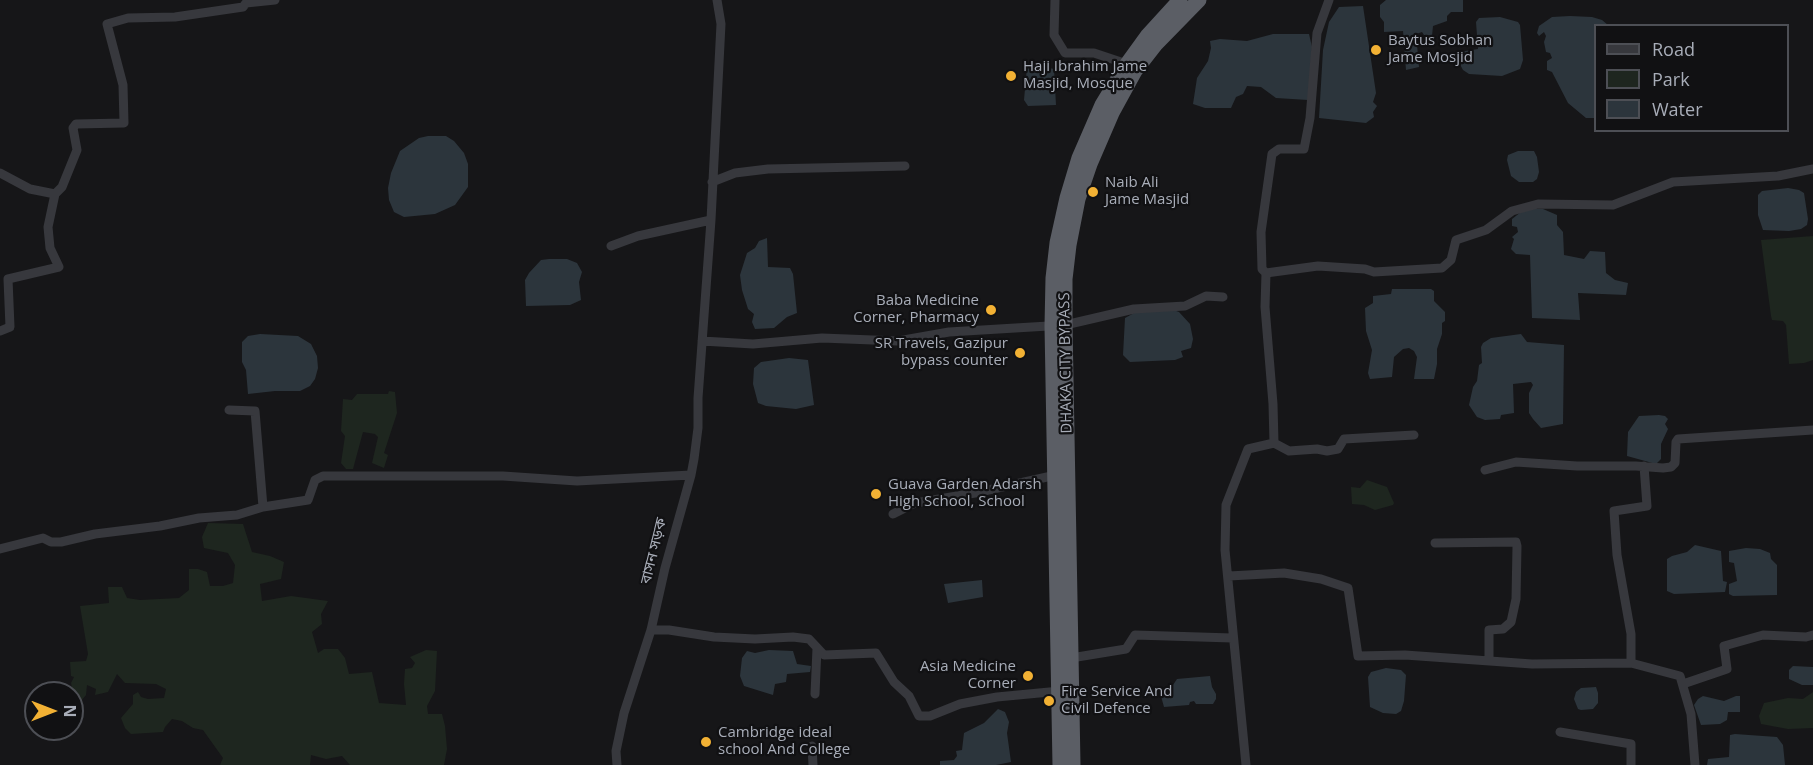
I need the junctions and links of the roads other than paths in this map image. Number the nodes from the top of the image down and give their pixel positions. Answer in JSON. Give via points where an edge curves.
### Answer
{"nodes":[{"id":1,"x":275,"y":0,"type":"edge"},
{"id":2,"x":717,"y":0,"type":"edge"},
{"id":3,"x":1055,"y":0,"type":"edge"},
{"id":4,"x":1180,"y":0,"type":"edge"},
{"id":5,"x":1199,"y":0,"type":"edge"},
{"id":6,"x":1329,"y":0,"type":"edge"},
{"id":7,"x":1127,"y":64,"type":"junction"},
{"id":8,"x":905,"y":166,"type":"dead end"},
{"id":9,"x":1813,"y":169,"type":"edge"},
{"id":10,"x":0,"y":173,"type":"edge"},
{"id":11,"x":712,"y":182,"type":"junction"},
{"id":12,"x":55,"y":194,"type":"junction"},
{"id":13,"x":711,"y":220,"type":"junction"},
{"id":14,"x":611,"y":246,"type":"dead end"},
{"id":15,"x":1266,"y":273,"type":"junction"},
{"id":16,"x":1223,"y":297,"type":"dead end"},
{"id":17,"x":1059,"y":326,"type":"junction"},
{"id":18,"x":0,"y":331,"type":"edge"},
{"id":19,"x":702,"y":341,"type":"junction"},
{"id":20,"x":229,"y":410,"type":"dead end"},
{"id":21,"x":1813,"y":430,"type":"edge"},
{"id":22,"x":1414,"y":435,"type":"dead end"},
{"id":23,"x":1274,"y":443,"type":"junction"},
{"id":24,"x":1644,"y":466,"type":"junction"},
{"id":25,"x":1485,"y":470,"type":"dead end"},
{"id":26,"x":691,"y":475,"type":"junction"},
{"id":27,"x":1056,"y":475,"type":"junction"},
{"id":28,"x":263,"y":507,"type":"junction"},
{"id":29,"x":893,"y":514,"type":"dead end"},
{"id":30,"x":1435,"y":543,"type":"dead end"},
{"id":31,"x":0,"y":549,"type":"edge"},
{"id":32,"x":1229,"y":576,"type":"junction"},
{"id":33,"x":651,"y":630,"type":"junction"},
{"id":34,"x":1813,"y":635,"type":"edge"},
{"id":35,"x":1232,"y":638,"type":"junction"},
{"id":36,"x":817,"y":648,"type":"junction"},
{"id":37,"x":1071,"y":658,"type":"junction"},
{"id":38,"x":1489,"y":661,"type":"junction"},
{"id":39,"x":1631,"y":663,"type":"junction"},
{"id":40,"x":1683,"y":684,"type":"junction"},
{"id":41,"x":1060,"y":691,"type":"junction"},
{"id":42,"x":815,"y":694,"type":"dead end"},
{"id":43,"x":1560,"y":732,"type":"dead end"},
{"id":44,"x":812,"y":746,"type":"dead end"},
{"id":45,"x":617,"y":765,"type":"edge"},
{"id":46,"x":813,"y":765,"type":"edge"},
{"id":47,"x":1060,"y":765,"type":"edge"},
{"id":48,"x":1073,"y":765,"type":"edge"},
{"id":49,"x":1246,"y":765,"type":"edge"},
{"id":50,"x":1631,"y":765,"type":"edge"},
{"id":51,"x":1695,"y":765,"type":"edge"}],
"edges":[{"from":1,"to":12,"type":"street","via":[[107,24],[123,85],[124,123],[76,124],[73,128],[77,150]]},
{"from":2,"to":11,"type":"street","name":"বাসন সড়ক","via":[[721,24]]},
{"from":3,"to":7,"type":"street","via":[[1054,35],[1065,52],[1094,54]]},
{"from":4,"to":7,"type":"highway"},
{"from":5,"to":17,"type":"highway","name":"DHAKA CITY BYPASS","via":[[1135,71],[1112,112],[1078,199]]},
{"from":6,"to":15,"type":"street","via":[[1317,33],[1304,149],[1279,149],[1272,154],[1261,232],[1262,269]]},
{"from":7,"to":17,"type":"highway","via":[[1102,105],[1067,198],[1055,266]]},
{"from":8,"to":11,"type":"street","via":[[768,169],[735,173]]},
{"from":9,"to":15,"type":"street","via":[[1778,176],[1673,182],[1613,205],[1538,204],[1512,211],[1486,230],[1456,240],[1451,260],[1442,268],[1374,272],[1318,266]]},
{"from":10,"to":12,"type":"street","via":[[30,189]]},
{"from":11,"to":13,"type":"street","name":"বাসন সড়ক"},
{"from":12,"to":18,"type":"street","via":[[48,227],[50,248],[59,267],[8,279],[9,327]]},
{"from":13,"to":14,"type":"street"},
{"from":13,"to":19,"type":"street","name":"বাসন সড়ক"},
{"from":15,"to":23,"type":"street"},
{"from":16,"to":17,"type":"street","via":[[1206,296],[1185,306],[1134,309]]},
{"from":17,"to":19,"type":"street","via":[[949,332],[898,341]]},
{"from":17,"to":27,"type":"highway"},
{"from":17,"to":37,"type":"highway","name":"DHAKA CITY BYPASS"},
{"from":19,"to":26,"type":"street","name":"বাসন সড়ক","via":[[698,428]]},
{"from":20,"to":28,"type":"street","via":[[255,411]]},
{"from":21,"to":24,"type":"street","via":[[1678,439],[1675,463],[1663,468]]},
{"from":22,"to":23,"type":"street","via":[[1344,439],[1338,449],[1327,451],[1289,451]]},
{"from":23,"to":32,"type":"street","via":[[1248,449],[1226,505]]},
{"from":24,"to":25,"type":"street","via":[[1516,462]]},
{"from":24,"to":39,"type":"street","via":[[1647,506],[1614,511],[1617,555],[1631,634]]},
{"from":26,"to":28,"type":"street","via":[[577,481],[503,476],[323,476],[315,480],[308,500]]},
{"from":26,"to":33,"type":"street","name":"বাসন সড়ক"},
{"from":27,"to":29,"type":"street","via":[[915,503]]},
{"from":27,"to":41,"type":"highway"},
{"from":28,"to":31,"type":"street","via":[[237,515],[94,534],[62,542],[43,538]]},
{"from":30,"to":38,"type":"street","via":[[1516,542],[1516,599],[1511,622],[1503,629],[1489,630]]},
{"from":32,"to":35,"type":"street"},
{"from":32,"to":38,"type":"street","via":[[1284,573],[1348,588],[1358,656]]},
{"from":33,"to":36,"type":"street","via":[[714,637],[793,637],[809,639]]},
{"from":33,"to":45,"type":"street","name":"বাসন সড়ক","via":[[624,713]]},
{"from":34,"to":40,"type":"street","via":[[1762,635],[1724,646],[1726,669]]},
{"from":35,"to":37,"type":"street","via":[[1135,635],[1126,649]]},
{"from":35,"to":49,"type":"street"},
{"from":36,"to":41,"type":"street","via":[[824,655],[876,653],[909,696],[919,716],[988,699]]},
{"from":36,"to":42,"type":"street"},
{"from":37,"to":48,"type":"highway","name":"DHAKA CITY BYPASS"},
{"from":38,"to":39,"type":"street"},
{"from":39,"to":40,"type":"street","via":[[1680,676]]},
{"from":40,"to":51,"type":"street","via":[[1691,714]]},
{"from":41,"to":47,"type":"highway"},
{"from":43,"to":50,"type":"street","via":[[1631,744]]},
{"from":44,"to":46,"type":"street"}]}
